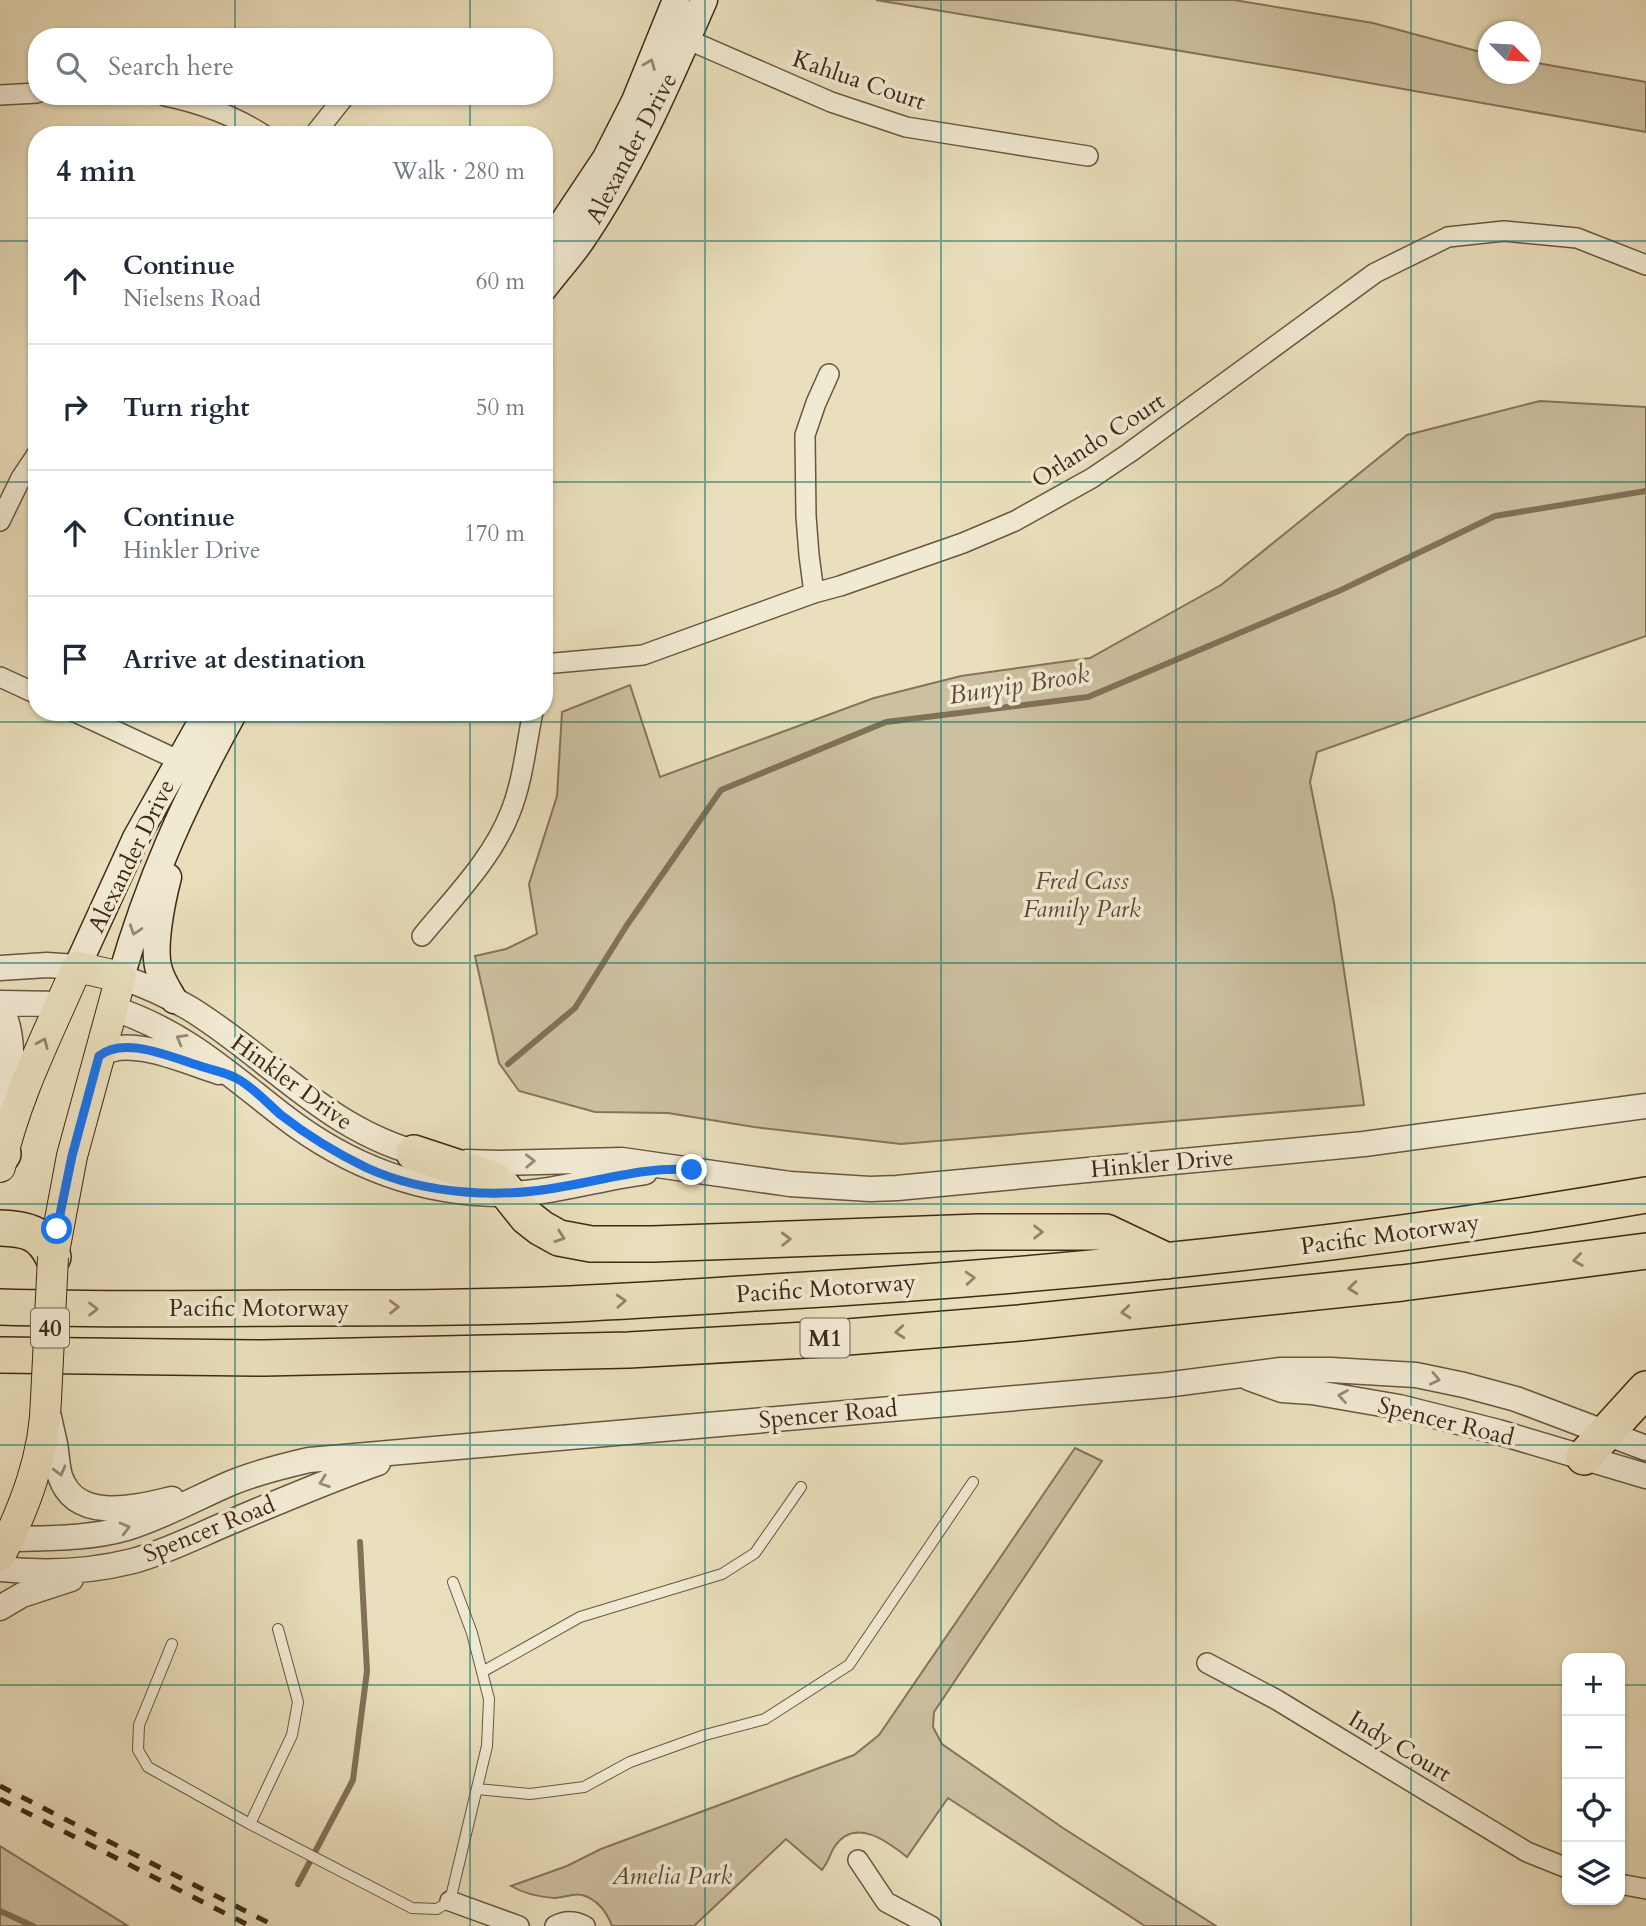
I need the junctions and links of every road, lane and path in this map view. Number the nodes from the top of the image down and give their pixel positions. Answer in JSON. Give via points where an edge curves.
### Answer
{"nodes":[{"id":1,"x":676,"y":0,"type":"edge"},
{"id":2,"x":704,"y":0,"type":"edge"},
{"id":3,"x":676,"y":34,"type":"junction"},
{"id":4,"x":28,"y":93,"type":"edge"},
{"id":5,"x":0,"y":95,"type":"edge"},
{"id":6,"x":199,"y":105,"type":"edge"},
{"id":7,"x":338,"y":105,"type":"edge"},
{"id":8,"x":249,"y":126,"type":"edge"},
{"id":9,"x":321,"y":126,"type":"edge"},
{"id":10,"x":1088,"y":156,"type":"dead end"},
{"id":11,"x":553,"y":238,"type":"edge"},
{"id":12,"x":1646,"y":265,"type":"edge"},
{"id":13,"x":553,"y":276,"type":"edge"},
{"id":14,"x":830,"y":374,"type":"dead end"},
{"id":15,"x":28,"y":468,"type":"edge"},
{"id":16,"x":0,"y":521,"type":"edge"},
{"id":17,"x":814,"y":593,"type":"junction"},
{"id":18,"x":553,"y":663,"type":"edge"},
{"id":19,"x":0,"y":677,"type":"edge"},
{"id":20,"x":28,"y":690,"type":"edge"},
{"id":21,"x":94,"y":721,"type":"edge"},
{"id":22,"x":203,"y":721,"type":"edge"},
{"id":23,"x":227,"y":721,"type":"edge"},
{"id":24,"x":531,"y":721,"type":"edge"},
{"id":25,"x":190,"y":766,"type":"junction"},
{"id":26,"x":190,"y":794,"type":"junction"},
{"id":27,"x":422,"y":936,"type":"dead end"},
{"id":28,"x":77,"y":967,"type":"junction"},
{"id":29,"x":0,"y":968,"type":"edge"},
{"id":30,"x":121,"y":977,"type":"junction"},
{"id":31,"x":174,"y":1000,"type":"junction"},
{"id":32,"x":61,"y":1004,"type":"junction"},
{"id":33,"x":0,"y":1005,"type":"edge"},
{"id":34,"x":112,"y":1008,"type":"junction"},
{"id":35,"x":99,"y":1056,"type":"junction"},
{"id":36,"x":236,"y":1078,"type":"junction"},
{"id":37,"x":1646,"y":1106,"type":"edge"},
{"id":38,"x":3,"y":1152,"type":"edge"},
{"id":39,"x":414,"y":1153,"type":"junction"},
{"id":40,"x":677,"y":1169,"type":"junction"},
{"id":41,"x":509,"y":1194,"type":"junction"},
{"id":42,"x":1646,"y":1195,"type":"edge"},
{"id":43,"x":0,"y":1228,"type":"edge"},
{"id":44,"x":1646,"y":1251,"type":"edge"},
{"id":45,"x":54,"y":1257,"type":"junction"},
{"id":46,"x":1167,"y":1261,"type":"junction"},
{"id":47,"x":0,"y":1307,"type":"edge"},
{"id":48,"x":0,"y":1355,"type":"edge"},
{"id":49,"x":1245,"y":1376,"type":"junction"},
{"id":50,"x":1646,"y":1389,"type":"edge"},
{"id":51,"x":46,"y":1402,"type":"junction"},
{"id":52,"x":1595,"y":1446,"type":"junction"},
{"id":53,"x":1646,"y":1448,"type":"edge"},
{"id":54,"x":412,"y":1452,"type":"junction"},
{"id":55,"x":1646,"y":1476,"type":"edge"},
{"id":56,"x":234,"y":1482,"type":"junction"},
{"id":57,"x":974,"y":1482,"type":"dead end"},
{"id":58,"x":801,"y":1488,"type":"dead end"},
{"id":59,"x":3,"y":1545,"type":"edge"},
{"id":60,"x":118,"y":1564,"type":"junction"},
{"id":61,"x":0,"y":1569,"type":"edge"},
{"id":62,"x":453,"y":1582,"type":"dead end"},
{"id":63,"x":0,"y":1608,"type":"edge"},
{"id":64,"x":278,"y":1629,"type":"dead end"},
{"id":65,"x":172,"y":1644,"type":"dead end"},
{"id":66,"x":1207,"y":1663,"type":"dead end"},
{"id":67,"x":482,"y":1672,"type":"junction"},
{"id":68,"x":477,"y":1789,"type":"junction"},
{"id":69,"x":250,"y":1824,"type":"junction"},
{"id":70,"x":858,"y":1860,"type":"dead end"},
{"id":71,"x":1562,"y":1866,"type":"edge"},
{"id":72,"x":1625,"y":1885,"type":"edge"},
{"id":73,"x":1646,"y":1889,"type":"edge"},
{"id":74,"x":450,"y":1900,"type":"junction"},
{"id":75,"x":519,"y":1926,"type":"edge"},
{"id":76,"x":555,"y":1926,"type":"edge"},
{"id":77,"x":585,"y":1926,"type":"edge"},
{"id":78,"x":931,"y":1926,"type":"edge"}],
"edges":[{"from":1,"to":3,"type":"main road","name":"Alexander Drive"},
{"from":2,"to":3,"type":"main road","name":"Alexander Drive"},
{"from":3,"to":10,"type":"street","name":"Kahlua Court","via":[[831,102],[906,127]]},
{"from":11,"to":3,"type":"main road","name":"Alexander Drive","one_way":true,"via":[[606,158]]},
{"from":3,"to":13,"type":"main road","name":"Alexander Drive","via":[[656,110],[616,184]]},
{"from":4,"to":5,"type":"street"},
{"from":6,"to":8,"type":"street"},
{"from":7,"to":9,"type":"street"},
{"from":12,"to":17,"type":"street","name":"Orlando Court","via":[[1577,238],[1504,231],[1448,237],[1375,273],[1129,453],[1065,494],[963,543]]},
{"from":14,"to":17,"type":"street","via":[[805,435],[806,516]]},
{"from":15,"to":16,"type":"street"},
{"from":17,"to":18,"type":"street","name":"Orlando Court","via":[[643,655]]},
{"from":19,"to":20,"type":"street"},
{"from":21,"to":25,"type":"street"},
{"from":22,"to":25,"type":"main road","name":"Alexander Drive","number":"40"},
{"from":23,"to":25,"type":"main road","name":"Alexander Drive","number":"40"},
{"from":24,"to":27,"type":"street","via":[[518,789],[503,830]]},
{"from":25,"to":26,"type":"main road","name":"Alexander Drive","number":"40"},
{"from":25,"to":28,"type":"main road","name":"Alexander Drive","number":"40","via":[[125,860]]},
{"from":26,"to":30,"type":"main road","name":"Alexander Drive","number":"40","one_way":true,"via":[[148,892]]},
{"from":26,"to":31,"type":"main road","via":[[159,925],[159,969]]},
{"from":28,"to":29,"type":"street","name":"Hinkler Drive"},
{"from":28,"to":30,"type":"main road","name":"Hinkler Drive"},
{"from":28,"to":32,"type":"main road","name":"Alexander Drive","number":"40"},
{"from":30,"to":31,"type":"street","name":"Hinkler Drive"},
{"from":30,"to":34,"type":"main road","number":"40"},
{"from":31,"to":39,"type":"street","name":"Hinkler Drive","via":[[345,1123]]},
{"from":32,"to":33,"type":"street","name":"Hinkler Drive"},
{"from":32,"to":34,"type":"main road","name":"Hinkler Drive"},
{"from":38,"to":32,"type":"main road","number":"40","one_way":true,"via":[[29,1075]]},
{"from":33,"to":38,"type":"street","via":[[10,1034]]},
{"from":34,"to":35,"type":"main road","number":"40"},
{"from":36,"to":34,"type":"street","name":"Hinkler Drive","one_way":true,"via":[[170,1032]]},
{"from":35,"to":36,"type":"street","via":[[111,1049],[140,1049]]},
{"from":35,"to":45,"type":"main road","number":"40","via":[[72,1156]]},
{"from":36,"to":41,"type":"street","name":"Hinkler Drive","via":[[316,1140],[370,1169],[440,1188]]},
{"from":37,"to":40,"type":"street","name":"Hinkler Drive","via":[[1364,1144],[897,1188],[790,1184]]},
{"from":39,"to":40,"type":"street","name":"Hinkler Drive","one_way":true,"via":[[479,1163],[609,1159]]},
{"from":39,"to":41,"type":"highway","via":[[493,1179]]},
{"from":40,"to":41,"type":"street","name":"Hinkler Drive"},
{"from":41,"to":46,"type":"highway","one_way":true,"via":[[547,1233],[591,1244],[1106,1232]]},
{"from":42,"to":46,"type":"highway","name":"Pacific Motorway","number":"M1","via":[[1352,1240]]},
{"from":43,"to":45,"type":"highway","via":[[33,1233]]},
{"from":44,"to":48,"type":"highway","name":"Pacific Motorway","number":"M1","one_way":true,"via":[[1388,1285],[823,1339],[629,1350],[264,1358]]},
{"from":45,"to":51,"type":"main road","number":"40","bridge":true},
{"from":47,"to":46,"type":"highway","name":"Pacific Motorway","number":"M1","one_way":true,"via":[[586,1303],[861,1287]]},
{"from":52,"to":49,"type":"street","name":"Spencer Road","one_way":true,"via":[[1498,1432],[1399,1407],[1282,1390]]},
{"from":49,"to":52,"type":"street","name":"Spencer Road","one_way":true,"via":[[1281,1370],[1416,1375],[1516,1399]]},
{"from":49,"to":54,"type":"street","name":"Spencer Road"},
{"from":50,"to":52,"type":"highway"},
{"from":51,"to":56,"type":"street","one_way":true,"via":[[62,1482],[91,1506],[137,1506]]},
{"from":51,"to":59,"type":"main road","number":"40","via":[[37,1465]]},
{"from":52,"to":53,"type":"street","name":"Spencer Road"},
{"from":52,"to":55,"type":"street","name":"Spencer Road"},
{"from":54,"to":56,"type":"street","name":"Spencer Road","via":[[309,1460]]},
{"from":54,"to":60,"type":"street","name":"Spencer Road","one_way":true,"via":[[309,1488],[157,1553]]},
{"from":59,"to":56,"type":"street","name":"Spencer Road","one_way":true,"via":[[125,1529]]},
{"from":57,"to":68,"type":"lane","via":[[849,1665],[765,1719],[630,1762],[584,1787],[530,1794]]},
{"from":58,"to":67,"type":"lane","via":[[755,1553],[722,1574],[580,1617]]},
{"from":60,"to":61,"type":"street","name":"Spencer Road","via":[[43,1572]]},
{"from":60,"to":63,"type":"street","via":[[22,1595]]},
{"from":62,"to":67,"type":"lane"},
{"from":64,"to":69,"type":"lane","via":[[298,1702],[292,1735]]},
{"from":65,"to":69,"type":"lane","via":[[139,1725],[138,1750],[148,1767]]},
{"from":66,"to":71,"type":"street","name":"Indy Court","via":[[1277,1699],[1527,1852]]},
{"from":67,"to":68,"type":"lane","via":[[489,1699],[487,1746]]},
{"from":68,"to":74,"type":"lane"},
{"from":69,"to":74,"type":"lane","via":[[412,1908],[437,1909]]},
{"from":70,"to":78,"type":"street","via":[[886,1902]]},
{"from":72,"to":73,"type":"street"},
{"from":74,"to":75,"type":"street"},
{"from":76,"to":77,"type":"street","via":[[568,1922]]}]}
